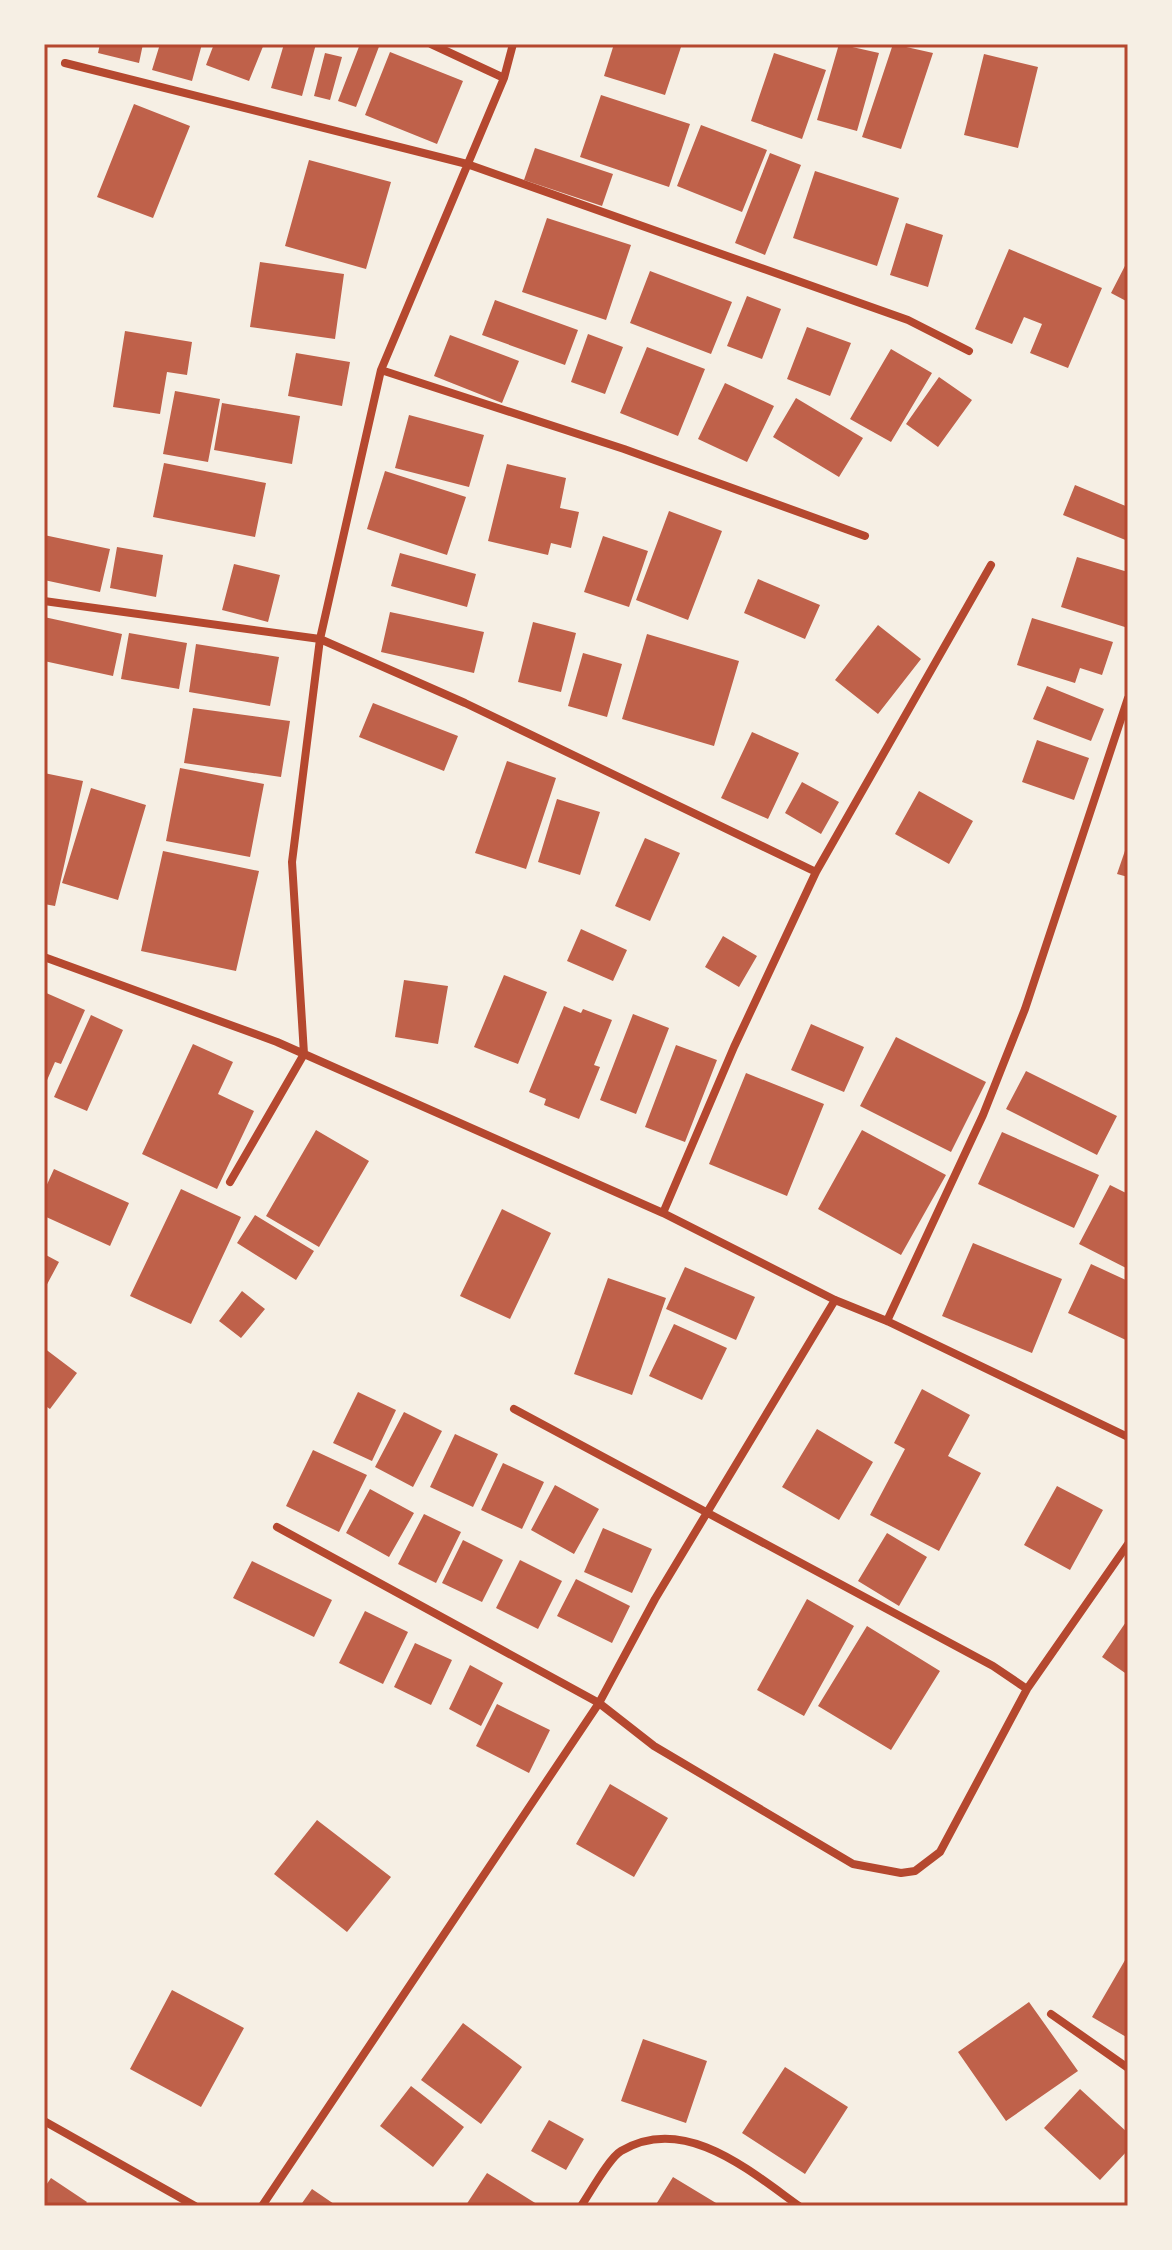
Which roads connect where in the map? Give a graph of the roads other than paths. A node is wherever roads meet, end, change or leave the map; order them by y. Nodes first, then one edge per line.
1 (431, 44) edge
2 (513, 44) edge
3 (65, 63) dead end
4 (504, 78) junction
5 (467, 164) junction
6 (969, 351) dead end
7 (381, 370) junction
8 (865, 536) dead end
9 (991, 565) dead end
10 (44, 601) edge
11 (320, 639) junction
12 (1128, 698) edge
13 (816, 872) junction
14 (44, 957) edge
15 (304, 1054) junction
16 (230, 1182) dead end
17 (663, 1213) junction
18 (835, 1300) junction
19 (887, 1321) junction
20 (514, 1409) dead end
21 (1128, 1437) edge
22 (709, 1510) junction
23 (277, 1527) dead end
24 (1128, 1544) edge
25 (1027, 1689) junction
26 (599, 1703) junction
27 (1051, 2014) dead end
28 (1128, 2068) edge
29 (44, 2121) edge
30 (195, 2206) edge
31 (262, 2206) edge
32 (581, 2206) edge
33 (799, 2206) edge

1 - 4 street
2 - 4 street
3 - 5 street
4 - 5 street
5 - 6 street
5 - 7 street
7 - 8 street
7 - 11 street
9 - 13 street
10 - 11 street
11 - 13 street
11 - 15 street
12 - 19 street
13 - 17 street
14 - 15 street
15 - 16 street
15 - 17 street
17 - 18 street
18 - 19 street
18 - 22 street
19 - 21 street
20 - 22 street
22 - 25 street
22 - 26 street
23 - 26 street
24 - 25 street
25 - 26 street
26 - 31 street
27 - 28 street
29 - 30 street
32 - 33 street

